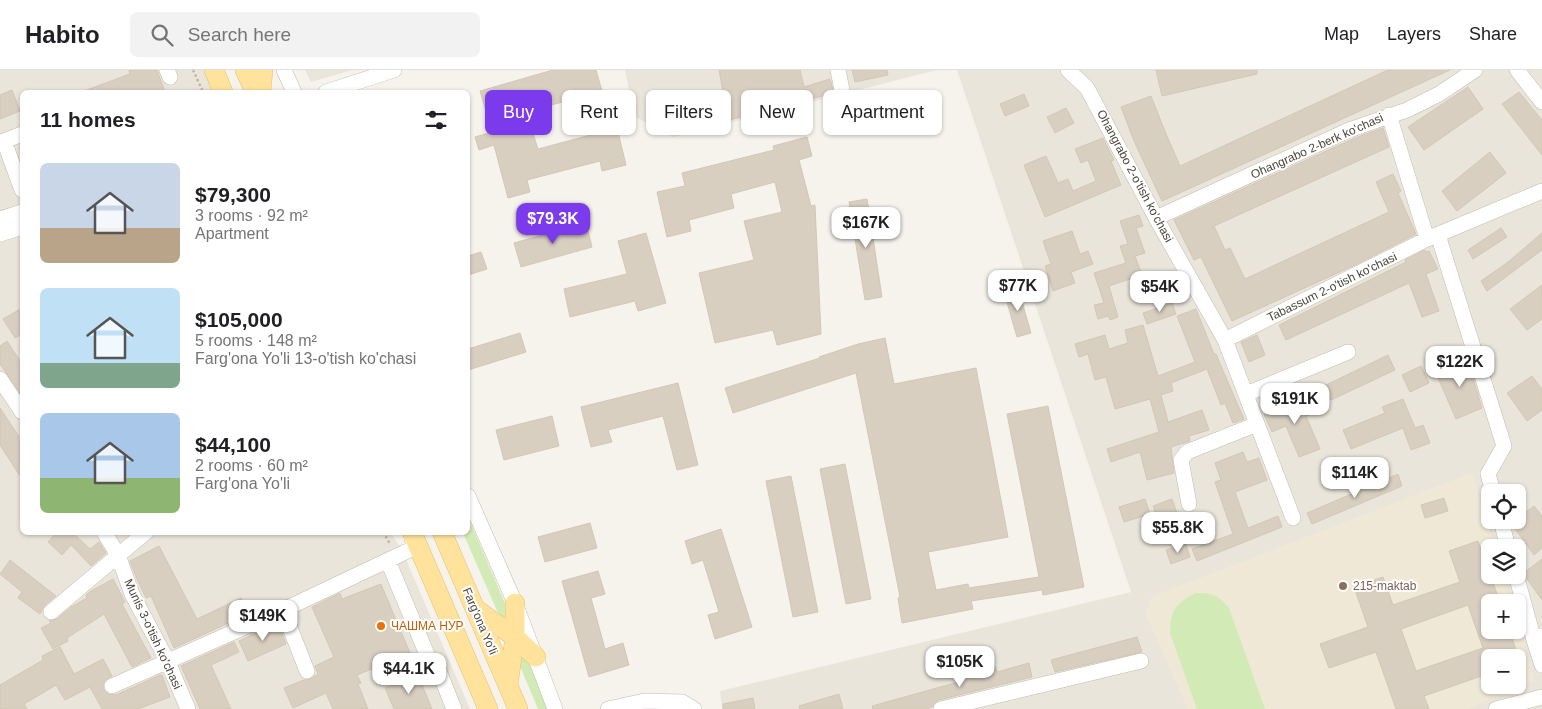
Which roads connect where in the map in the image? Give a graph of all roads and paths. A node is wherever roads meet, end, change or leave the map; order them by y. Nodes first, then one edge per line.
1 (193, 70) edge
2 (214, 70) edge
3 (245, 70) edge
4 (263, 70) edge
5 (284, 70) edge
6 (838, 70) edge
7 (1069, 70) edge
8 (1475, 70) edge
9 (1517, 70) edge
10 (386, 71) edge
11 (202, 90) edge
12 (222, 90) edge
13 (254, 90) edge
14 (260, 90) edge
15 (293, 90) edge
16 (332, 90) edge
17 (842, 90) dead end
18 (1542, 102) edge
19 (1389, 115) junction
20 (20, 135) edge
21 (2, 142) edge
22 (20, 185) edge
23 (1542, 191) edge
24 (20, 213) edge
25 (1156, 218) junction
26 (0, 219) edge
27 (20, 228) edge
28 (0, 234) edge
29 (1433, 237) junction
30 (1225, 340) junction
31 (1348, 352) dead end
32 (0, 379) edge
33 (1246, 394) junction
34 (20, 409) edge
35 (1257, 424) junction
36 (1491, 484) edge
37 (470, 501) edge
38 (1189, 504) dead end
39 (1293, 518) dead end
40 (106, 535) edge
41 (142, 535) edge
42 (443, 535) edge
43 (412, 537) edge
44 (118, 555) junction
45 (388, 561) junction
46 (1519, 584) edge
47 (515, 603) junction
48 (283, 610) junction
49 (476, 610) junction
50 (51, 612) dead end
51 (515, 638) junction
52 (1538, 638) edge
53 (536, 658) junction
54 (1141, 661) dead end
55 (168, 662) junction
56 (1542, 665) edge
57 (308, 670) dead end
58 (112, 686) dead end
59 (508, 687) junction
60 (1542, 697) edge
61 (188, 709) edge
62 (454, 709) edge
63 (488, 709) edge
64 (518, 709) edge
65 (555, 709) edge
66 (608, 709) edge
67 (694, 709) edge
68 (941, 709) edge
69 (1496, 709) edge

1 - 11 path
2 - 12 main road
3 - 13 main road
4 - 14 main road
5 - 15 street
6 - 17 street
7 - 25 street, Ohangrabo 2-o'tish ko'chasi
8 - 19 street, Ohangrabo 2-berk ko'chasi
9 - 18 street
10 - 16 street
19 - 25 street, Ohangrabo 2-berk ko'chasi
19 - 29 street
20 - 21 street
21 - 22 street
23 - 29 street, Tabassum 2-o'tish ko'chasi
24 - 26 street
25 - 30 street, Ohangrabo 2-o'tish ko'chasi
27 - 28 street
29 - 30 street, Tabassum 2-o'tish ko'chasi
29 - 36 street
30 - 33 street, Ohangrabo 2-o'tish ko'chasi
31 - 33 street
32 - 34 street
33 - 35 street, Ohangrabo 2-o'tish ko'chasi
35 - 38 street
35 - 39 street, Ohangrabo 2-o'tish ko'chasi
37 - 47 street
40 - 44 street, Munis 3-o'tish ko'chasi
41 - 44 street
42 - 49 main road, Farg'ona Yo'li
43 - 45 street
43 - 63 main road
44 - 50 street
44 - 55 street, Munis 3-o'tish ko'chasi
45 - 48 street
45 - 62 street
46 - 52 street
47 - 51 main road
47 - 53 street
48 - 55 street
48 - 57 street
49 - 51 main road
49 - 59 main road, Farg'ona Yo'li
51 - 53 main road
51 - 59 main road
52 - 56 street
53 - 65 street
54 - 68 street
55 - 58 street
55 - 61 street, Munis 3-o'tish ko'chasi
59 - 64 main road, Farg'ona Yo'li
60 - 69 street
66 - 67 street

